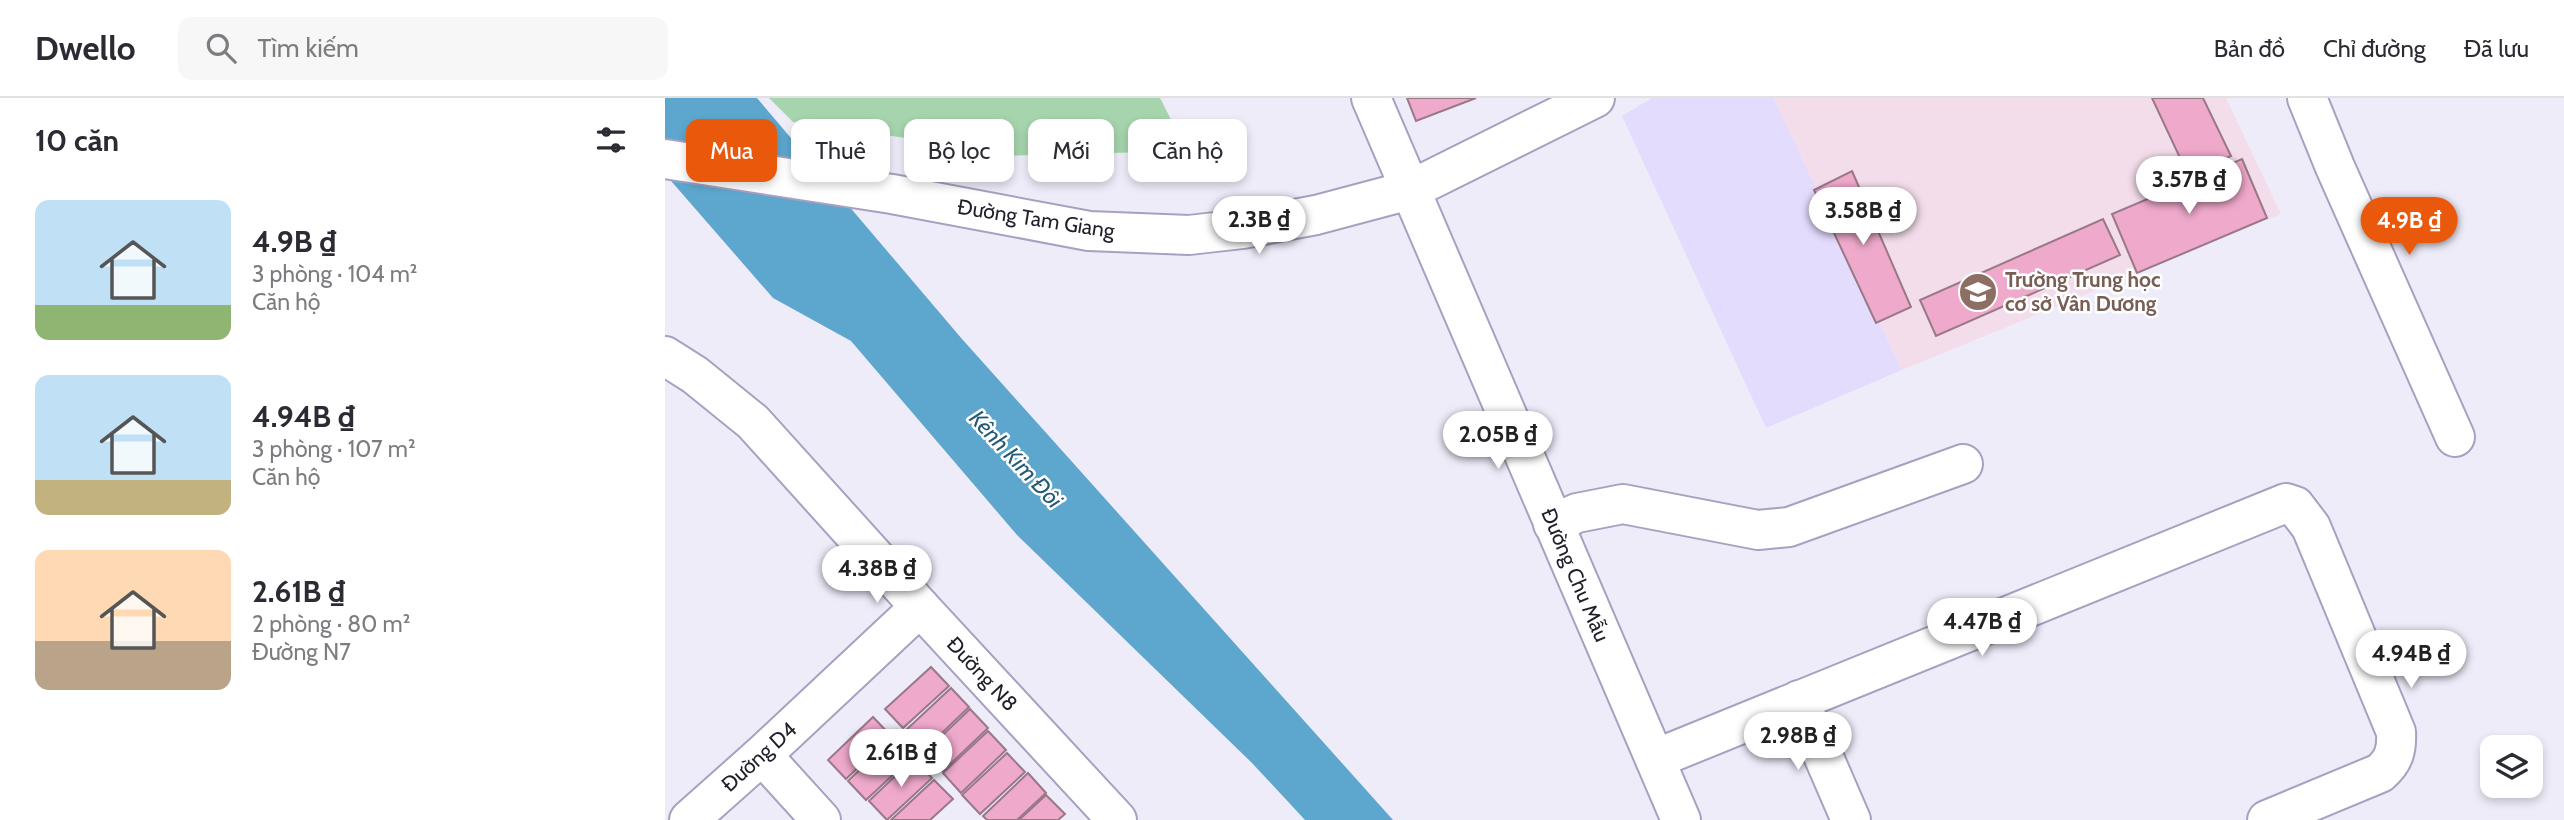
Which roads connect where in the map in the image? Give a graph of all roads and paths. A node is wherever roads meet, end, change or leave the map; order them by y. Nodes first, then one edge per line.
1 (1371, 98) edge
2 (1595, 98) edge
3 (2307, 98) edge
4 (665, 159) edge
5 (1410, 190) junction
6 (665, 356) edge
7 (2455, 437) dead end
8 (1963, 464) dead end
9 (1553, 524) junction
10 (920, 607) junction
11 (1799, 701) junction
12 (762, 755) junction
13 (1655, 759) junction
14 (689, 820) edge
15 (821, 820) edge
16 (1117, 820) edge
17 (1681, 820) edge
18 (1851, 820) edge
19 (2267, 820) edge

1 - 5 street, Đường Chu Mẫu
2 - 5 street, Đường Tam Giang
3 - 7 street
4 - 5 street, Đường Tam Giang
5 - 9 street, Đường Chu Mẫu
6 - 10 street, Đường N8
8 - 9 street
9 - 13 street, Đường Chu Mẫu
10 - 12 street, Đường D4
10 - 16 street, Đường N8
11 - 13 street
11 - 18 street
11 - 19 street
12 - 14 street, Đường D4
12 - 15 street
13 - 17 street, Đường Chu Mẫu

